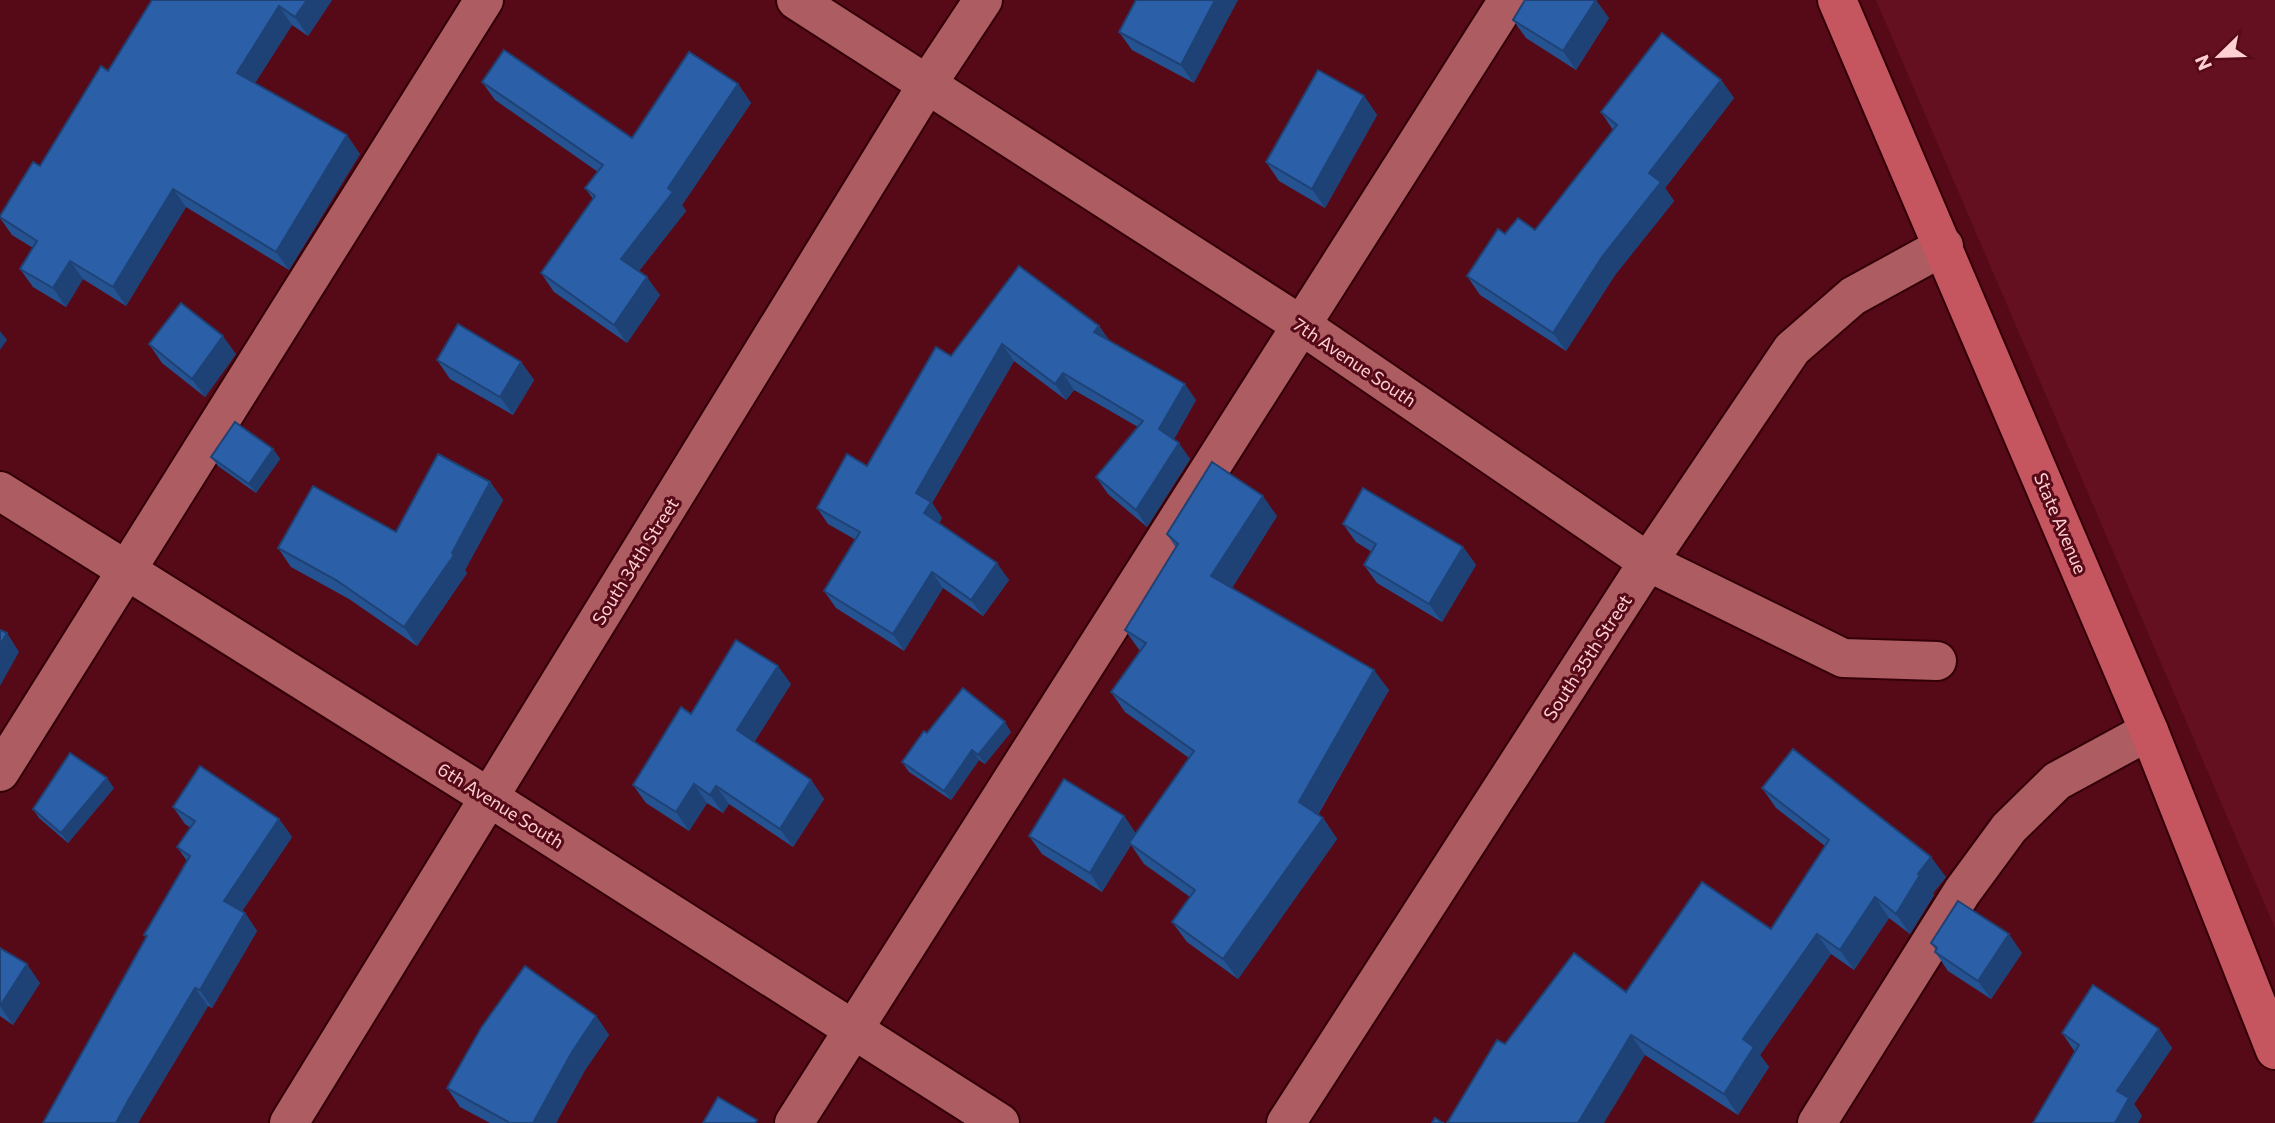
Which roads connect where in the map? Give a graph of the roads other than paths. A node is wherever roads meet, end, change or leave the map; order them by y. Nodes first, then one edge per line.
1 (484, 0) edge
2 (796, 0) edge
3 (983, 0) edge
4 (1508, 0) edge
5 (1838, 0) edge
6 (928, 83) junction
7 (1944, 246) junction
8 (1301, 325) junction
9 (0, 491) edge
10 (1648, 562) junction
11 (128, 571) junction
12 (1937, 661) dead end
13 (2149, 732) junction
14 (0, 772) edge
15 (490, 798) junction
16 (853, 1029) junction
17 (2275, 1050) edge
18 (289, 1123) edge
19 (793, 1123) edge
20 (1000, 1123) edge
21 (1286, 1123) edge
22 (1817, 1123) edge

1 - 11 street
2 - 6 street, 7th Avenue South
3 - 6 street, South 34th Street
4 - 8 street
5 - 7 main road, State Avenue
6 - 8 street, 7th Avenue South
6 - 15 street, South 34th Street
7 - 10 street, South 35th Street
7 - 13 main road, State Avenue
8 - 10 street, 7th Avenue South
8 - 16 street
9 - 11 street, 6th Avenue South
10 - 12 street, 7th Avenue South
10 - 21 street, South 35th Street
11 - 14 street
11 - 15 street, 6th Avenue South
13 - 17 main road, State Avenue
13 - 22 street
15 - 16 street, 6th Avenue South
15 - 18 street, South 34th Street
16 - 19 street
16 - 20 street, 6th Avenue South

